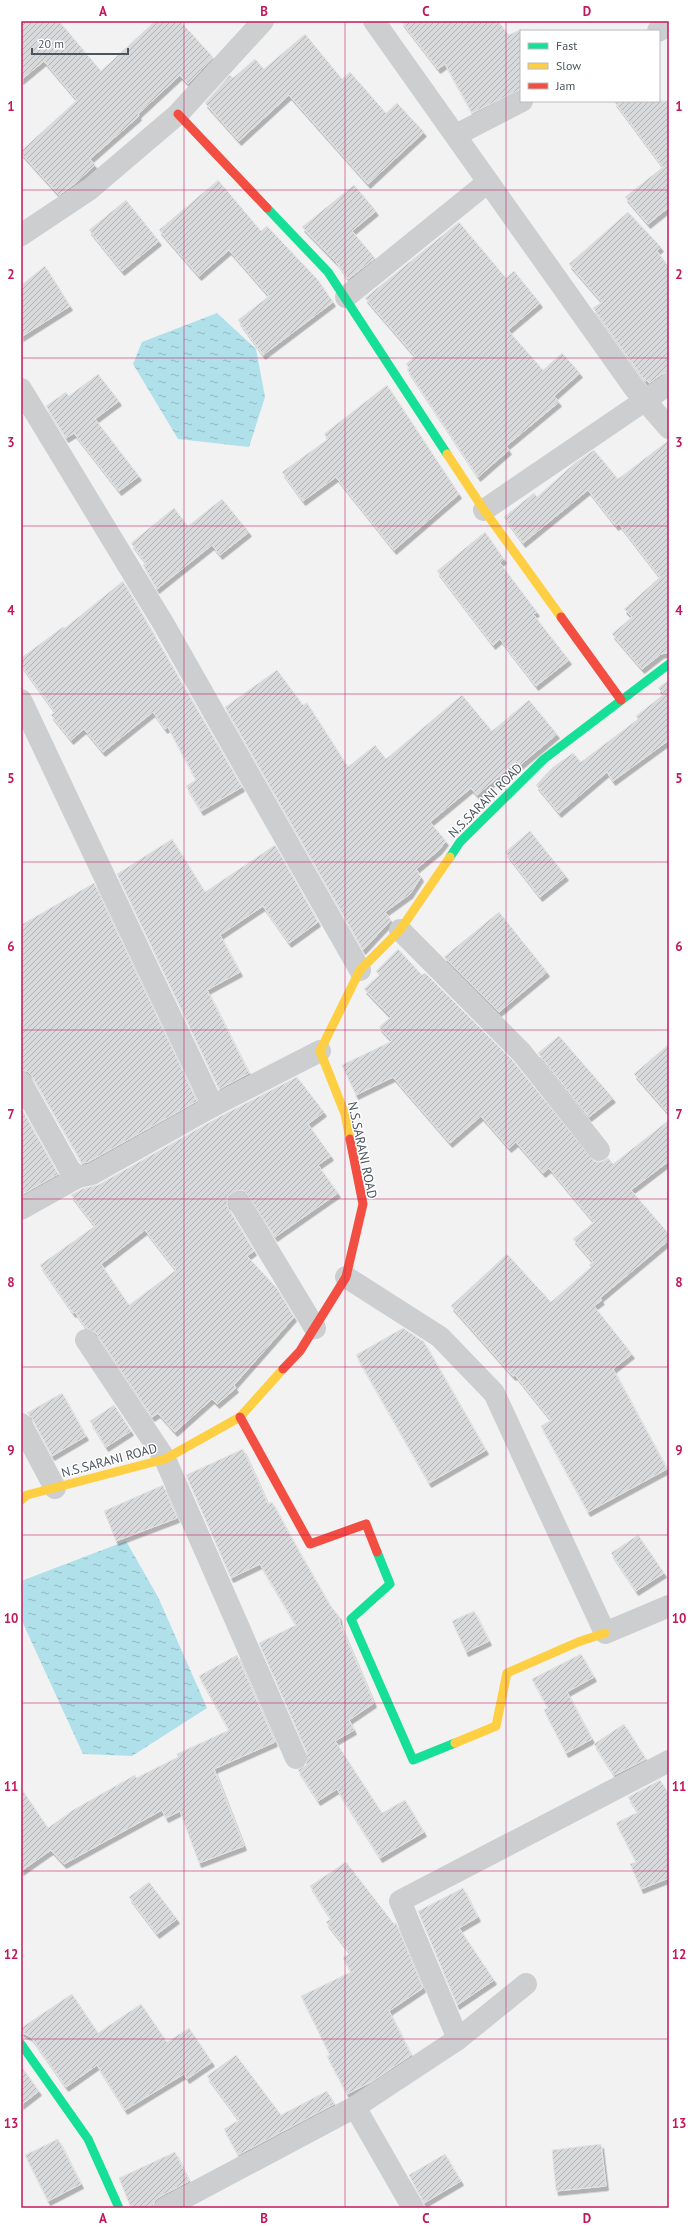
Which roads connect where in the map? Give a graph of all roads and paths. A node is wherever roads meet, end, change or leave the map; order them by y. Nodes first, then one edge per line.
1 (262, 21) edge
2 (378, 22) edge
3 (669, 25) edge
4 (660, 30) edge
5 (520, 102) edge
6 (178, 114) junction
7 (456, 135) junction
8 (488, 182) junction
9 (21, 235) edge
10 (346, 297) junction
11 (669, 384) edge
12 (21, 389) edge
13 (647, 400) junction
14 (669, 428) edge
15 (484, 510) junction
16 (669, 664) edge
17 (21, 700) edge
18 (622, 700) junction
19 (400, 930) junction
20 (360, 970) junction
21 (320, 1051) junction
22 (21, 1082) edge
23 (213, 1106) junction
24 (598, 1150) dead end
25 (78, 1177) junction
26 (239, 1202) dead end
27 (21, 1209) edge
28 (346, 1277) junction
29 (315, 1328) junction
30 (86, 1340) dead end
31 (240, 1417) junction
32 (21, 1424) edge
33 (166, 1459) junction
34 (56, 1488) junction
35 (21, 1500) edge
36 (669, 1606) edge
37 (605, 1633) junction
38 (296, 1758) dead end
39 (669, 1761) edge
40 (526, 1984) dead end
41 (458, 2039) junction
42 (21, 2044) edge
43 (355, 2106) junction
44 (119, 2208) edge
45 (165, 2208) edge
46 (413, 2208) edge

1 - 6 street
2 - 7 street
3 - 4 street
5 - 7 street
6 - 9 street
6 - 10 street
7 - 8 street
8 - 10 street
8 - 13 street
10 - 15 street
11 - 13 street
12 - 20 street
13 - 14 street
13 - 15 street
15 - 18 street
16 - 18 street, N.S.SARANI ROAD
17 - 23 street
18 - 19 street, N.S.SARANI ROAD
19 - 20 street, N.S.SARANI ROAD
19 - 24 street
20 - 21 street, N.S.SARANI ROAD
21 - 23 street
21 - 28 street, N.S.SARANI ROAD
22 - 25 street
23 - 25 street
25 - 27 street
26 - 29 street
28 - 29 street, N.S.SARANI ROAD
28 - 37 street
29 - 31 street, N.S.SARANI ROAD
30 - 33 street
31 - 33 street, N.S.SARANI ROAD
31 - 37 street
32 - 34 street
33 - 34 street, N.S.SARANI ROAD
33 - 38 street
34 - 35 street, N.S.SARANI ROAD
36 - 37 street
39 - 41 street
40 - 41 street
41 - 43 street
42 - 44 street
43 - 45 street
43 - 46 street

